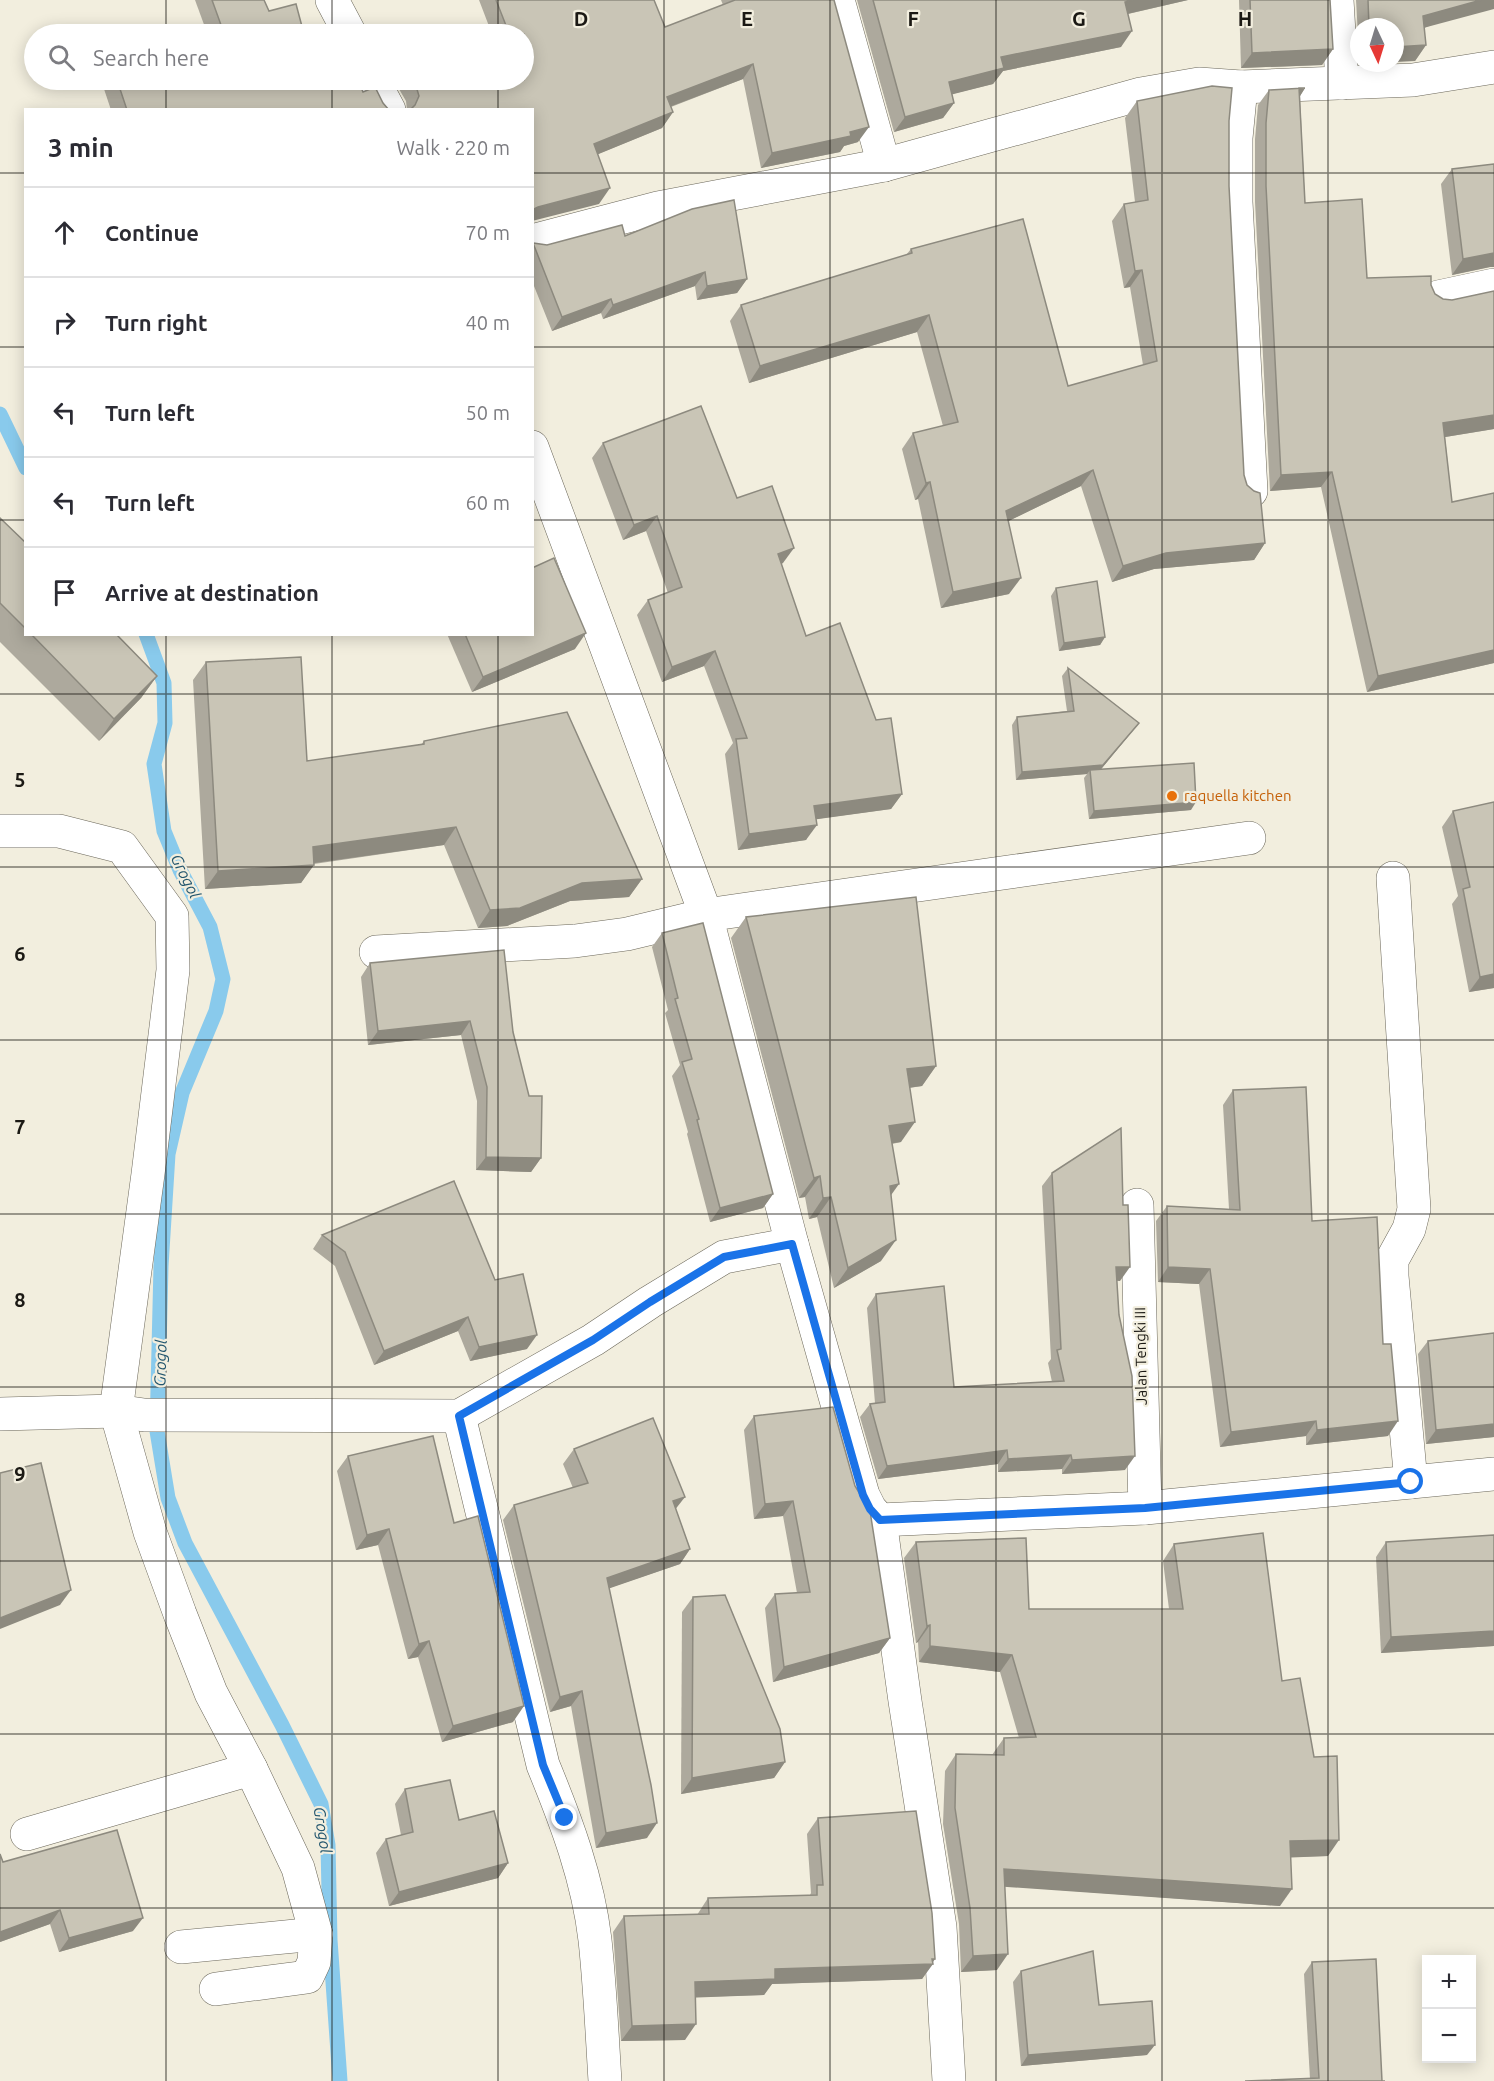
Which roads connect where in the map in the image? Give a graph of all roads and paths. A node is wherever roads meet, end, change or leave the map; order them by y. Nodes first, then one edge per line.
1 (332, 0) edge
2 (838, 0) edge
3 (1337, 0) edge
4 (345, 24) edge
5 (1494, 67) edge
6 (1342, 83) junction
7 (1240, 87) junction
8 (378, 90) edge
9 (388, 108) edge
10 (884, 165) junction
11 (534, 240) edge
12 (1494, 285) edge
13 (1438, 297) edge
14 (534, 452) edge
15 (1251, 491) edge
16 (0, 831) edge
17 (1249, 838) dead end
18 (1393, 878) dead end
19 (705, 915) junction
20 (376, 952) dead end
21 (1137, 1205) dead end
22 (792, 1244) junction
23 (130, 1413) junction
24 (0, 1414) edge
25 (459, 1416) junction
26 (1494, 1476) edge
27 (1411, 1482) junction
28 (1145, 1508) junction
29 (880, 1520) junction
30 (251, 1769) junction
31 (27, 1834) dead end
32 (316, 1934) junction
33 (181, 1947) dead end
34 (216, 1989) dead end
35 (605, 2081) edge
36 (949, 2081) edge

1 - 4 street
2 - 10 street
3 - 6 street
5 - 6 street
6 - 7 street
7 - 10 street
7 - 15 street
8 - 9 street
10 - 11 street
12 - 13 street
14 - 19 street
16 - 23 street
17 - 19 street
18 - 27 street
19 - 20 street
19 - 22 street
21 - 28 street, Jalan Tengki III
22 - 25 street
22 - 29 street
23 - 24 street
23 - 25 street
23 - 30 street
25 - 35 street
26 - 27 street
27 - 28 street
28 - 29 street
29 - 36 street
30 - 31 street
30 - 32 street
32 - 33 street
32 - 34 street

